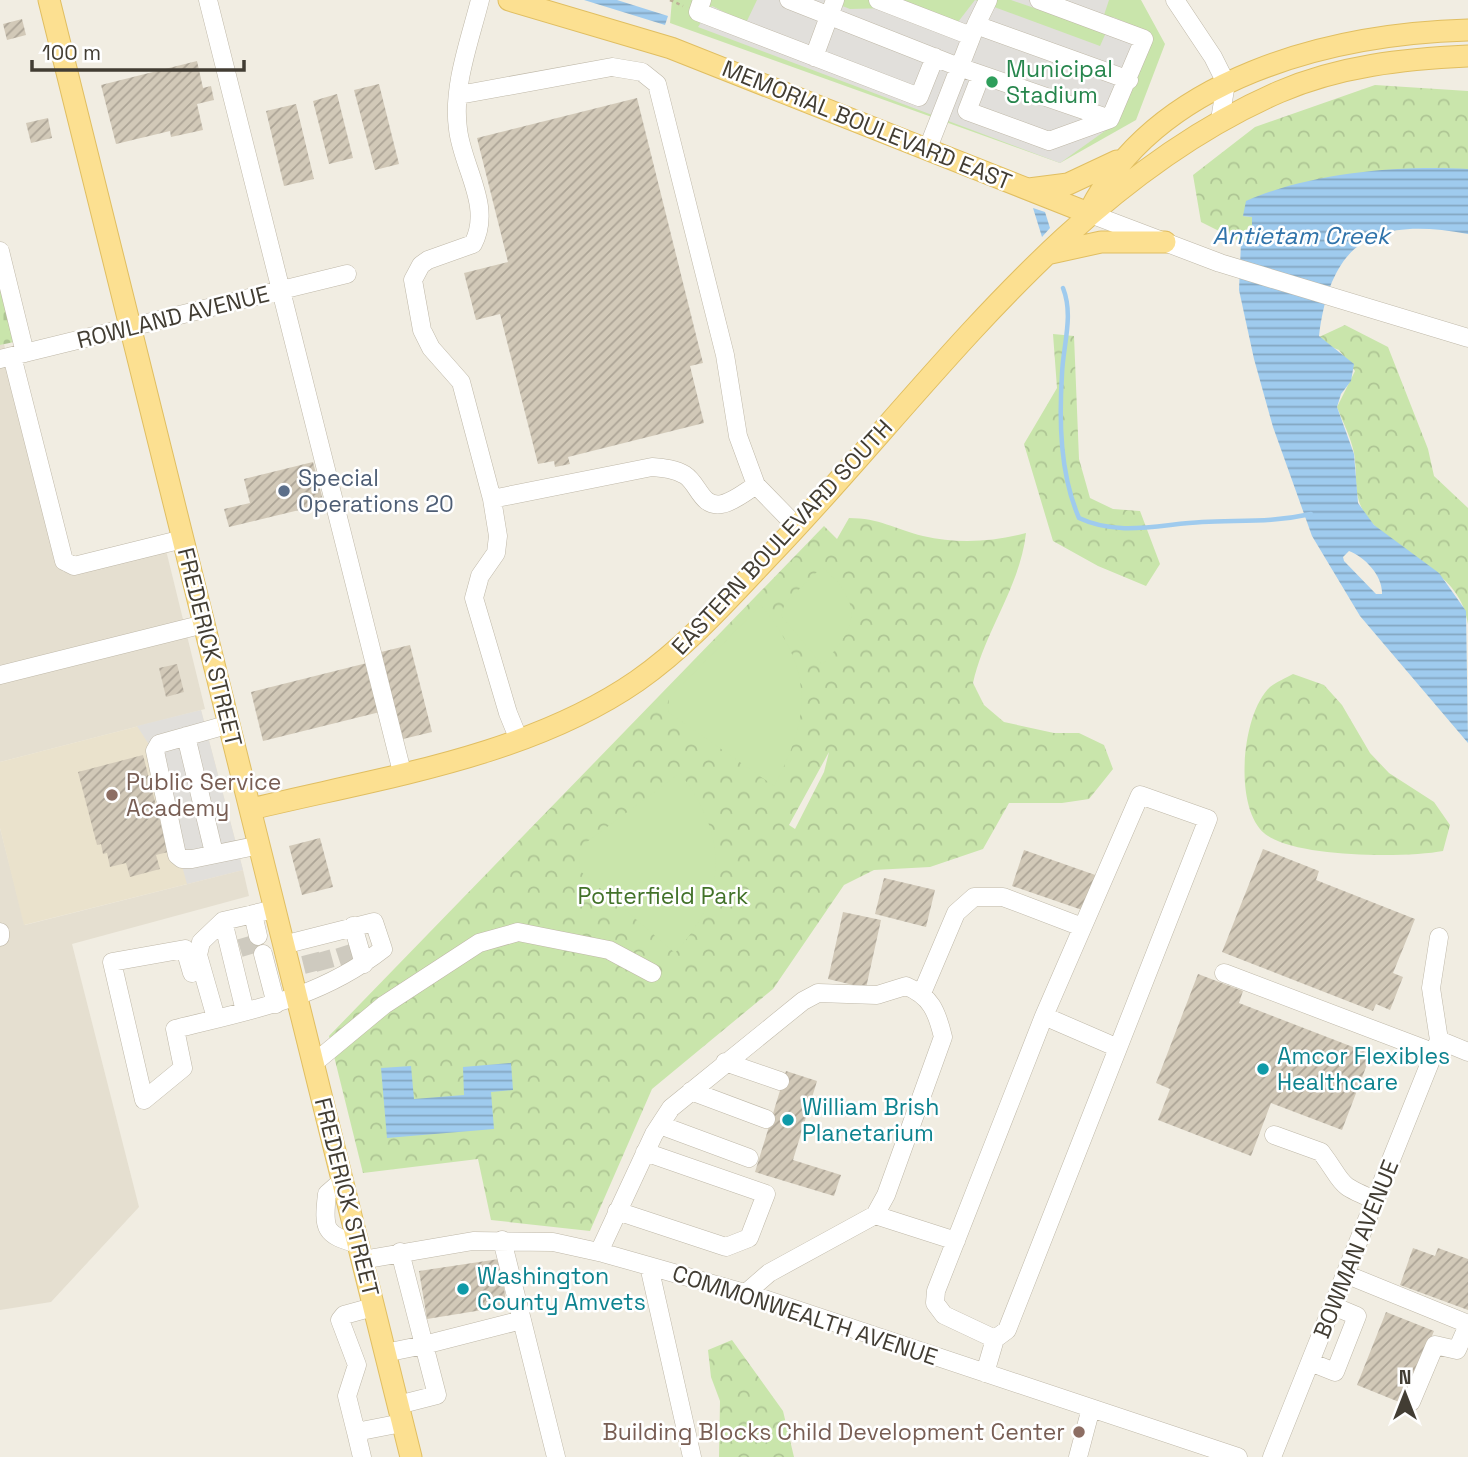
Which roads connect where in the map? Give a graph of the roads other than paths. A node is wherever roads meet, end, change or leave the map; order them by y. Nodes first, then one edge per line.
1 (49, 0) edge
2 (208, 0) edge
3 (480, 0) edge
4 (509, 0) edge
5 (702, 0) edge
6 (789, 0) edge
7 (878, 0) edge
8 (988, 0) edge
9 (1039, 0) edge
10 (1175, 0) edge
11 (832, 8) edge
12 (1468, 30) edge
13 (974, 31) junction
14 (1468, 56) edge
15 (814, 57) junction
16 (935, 57) junction
17 (959, 67) junction
18 (981, 75) junction
19 (1129, 80) junction
20 (1226, 83) junction
21 (459, 95) junction
22 (1110, 120) junction
23 (1220, 120) junction
24 (928, 148) junction
25 (1122, 159) junction
26 (1028, 189) junction
27 (1088, 214) junction
28 (1165, 242) junction
29 (0, 251) edge
30 (1049, 254) junction
31 (346, 274) dead end
32 (282, 290) junction
33 (131, 327) junction
34 (1468, 338) edge
35 (12, 356) edge
36 (756, 485) junction
37 (492, 499) junction
38 (797, 527) junction
39 (183, 539) junction
40 (204, 624) junction
41 (0, 675) edge
42 (230, 724) junction
43 (186, 736) junction
44 (519, 740) junction
45 (402, 772) junction
46 (251, 809) junction
47 (260, 845) junction
48 (214, 853) junction
49 (275, 909) junction
50 (239, 918) junction
51 (1083, 927) junction
52 (252, 937) tunnel mouth
53 (1440, 937) dead end
54 (285, 952) junction
55 (192, 973) dead end
56 (1224, 973) dead end
57 (652, 974) dead end
58 (922, 993) junction
59 (297, 998) junction
60 (270, 1005) junction
61 (245, 1011) junction
62 (1044, 1016) junction
63 (216, 1018) junction
64 (1437, 1046) junction
65 (1118, 1048) junction
66 (1468, 1052) edge
67 (725, 1062) junction
68 (314, 1063) junction
69 (780, 1081) dead end
70 (691, 1091) junction
71 (766, 1119) dead end
72 (660, 1125) junction
73 (1274, 1135) dead end
74 (645, 1152) junction
75 (749, 1158) dead end
76 (1375, 1200) junction
77 (617, 1211) junction
78 (875, 1215) junction
79 (502, 1240) junction
80 (956, 1241) junction
81 (360, 1252) junction
82 (400, 1252) junction
83 (598, 1252) junction
84 (649, 1266) junction
85 (1345, 1274) junction
86 (746, 1293) junction
87 (1333, 1306) junction
88 (373, 1307) junction
89 (522, 1320) junction
90 (1468, 1324) edge
91 (995, 1339) junction
92 (424, 1345) junction
93 (385, 1353) junction
94 (1310, 1362) junction
95 (985, 1373) junction
96 (1411, 1402) dead end
97 (1091, 1408) junction
98 (400, 1414) junction
99 (356, 1432) junction
100 (362, 1457) edge
101 (411, 1457) edge
102 (556, 1457) edge
103 (692, 1457) edge
104 (1078, 1457) edge
105 (1238, 1457) edge
106 (1272, 1457) edge

1 - 33 main road, FREDERICK STREET
2 - 32 street
3 - 21 street
4 - 24 main road, MEMORIAL BOULEVARD EAST
5 - 15 street
6 - 11 street
7 - 13 street
8 - 13 street
9 - 19 street
10 - 20 street
11 - 15 street
11 - 16 street
12 - 20 main road, EASTERN BOULEVARD SOUTH
13 - 17 street
13 - 19 street
14 - 23 main road, EASTERN BOULEVARD SOUTH
15 - 16 street
16 - 17 street
17 - 18 street
17 - 24 street
18 - 22 street
18 - 22 street
19 - 22 street
20 - 23 street
20 - 25 main road, EASTERN BOULEVARD SOUTH
21 - 36 street
21 - 37 street
23 - 27 main road, EASTERN BOULEVARD SOUTH
24 - 26 main road, MEMORIAL BOULEVARD EAST
25 - 26 main road
25 - 27 main road, EASTERN BOULEVARD SOUTH
26 - 27 main road, MEMORIAL BOULEVARD EAST
27 - 28 street, MEMORIAL BOULEVARD EAST
27 - 30 main road, EASTERN BOULEVARD SOUTH
28 - 30 main road
28 - 34 street, MEMORIAL BOULEVARD EAST
29 - 35 street
30 - 38 main road, EASTERN BOULEVARD SOUTH
31 - 32 street, ROWLAND AVENUE
32 - 33 street, ROWLAND AVENUE
32 - 45 street
33 - 35 street, ROWLAND AVENUE
33 - 39 main road, FREDERICK STREET
35 - 39 street
36 - 37 street
36 - 38 street
37 - 44 street
38 - 44 main road, EASTERN BOULEVARD SOUTH
39 - 40 main road, FREDERICK STREET
40 - 41 street
40 - 42 main road, FREDERICK STREET
42 - 43 street
42 - 46 main road, FREDERICK STREET
43 - 48 street
43 - 48 street
44 - 45 main road, EASTERN BOULEVARD SOUTH
45 - 46 main road, EASTERN BOULEVARD SOUTH
46 - 47 main road, FREDERICK STREET
47 - 48 street
47 - 49 main road, FREDERICK STREET
49 - 50 street
49 - 54 main road, FREDERICK STREET
50 - 52 street
50 - 61 street
50 - 63 street
51 - 58 street
51 - 62 street
51 - 65 street
53 - 64 street
54 - 59 main road, FREDERICK STREET
54 - 59 street
54 - 60 street
55 - 63 street
56 - 64 street
57 - 68 street
58 - 67 street
58 - 78 street
59 - 60 street
59 - 68 main road, FREDERICK STREET
60 - 61 street
61 - 63 street
62 - 65 street
62 - 80 street
64 - 66 street
64 - 76 street, BOWMAN AVENUE
65 - 91 street
67 - 69 street
67 - 70 street
68 - 81 main road, FREDERICK STREET
70 - 71 street
70 - 72 street
72 - 74 street
72 - 75 street
73 - 76 street
74 - 77 street
74 - 77 street
76 - 85 street, BOWMAN AVENUE
77 - 83 street
78 - 80 street
78 - 86 street
79 - 82 street, COMMONWEALTH AVENUE
79 - 83 street, COMMONWEALTH AVENUE
79 - 89 street
80 - 91 street
81 - 82 street, COMMONWEALTH AVENUE
81 - 88 main road, FREDERICK STREET
82 - 92 street
83 - 84 street, COMMONWEALTH AVENUE
84 - 86 street, COMMONWEALTH AVENUE
84 - 103 street
85 - 87 street, BOWMAN AVENUE
85 - 90 street
86 - 95 street, COMMONWEALTH AVENUE
87 - 94 street, BOWMAN AVENUE
87 - 94 street
88 - 93 main road, FREDERICK STREET
88 - 99 street
89 - 92 street
89 - 102 street
90 - 96 street
91 - 95 street
92 - 93 street
92 - 98 street
93 - 98 main road, FREDERICK STREET
94 - 106 street, BOWMAN AVENUE
95 - 97 street, COMMONWEALTH AVENUE
97 - 104 street
97 - 105 street, COMMONWEALTH AVENUE
98 - 99 street
98 - 101 main road, FREDERICK STREET
99 - 100 street

